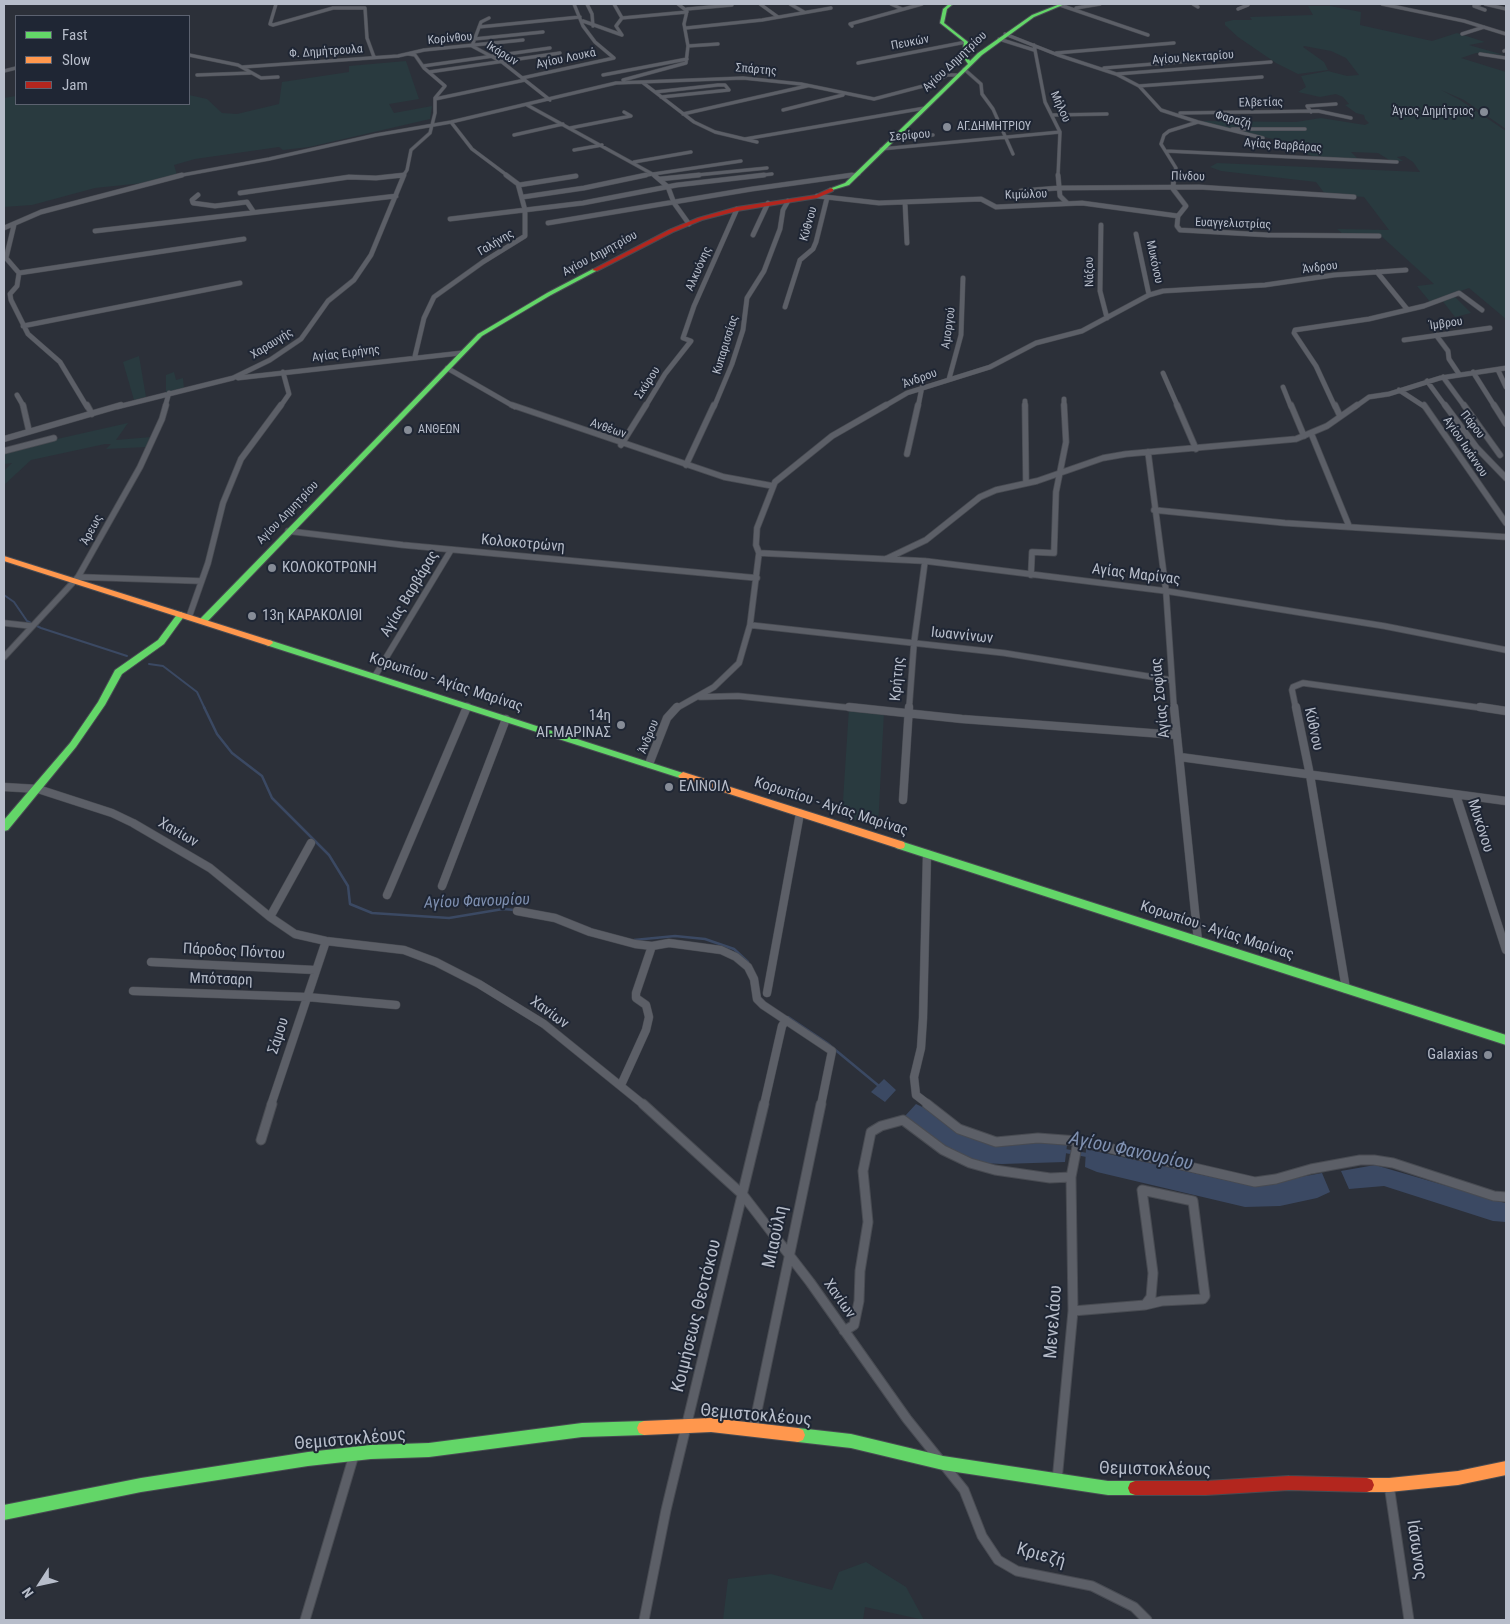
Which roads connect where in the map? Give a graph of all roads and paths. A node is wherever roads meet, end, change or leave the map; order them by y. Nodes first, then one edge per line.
1 (276, 4) edge
2 (574, 4) edge
3 (588, 4) edge
4 (614, 4) edge
5 (678, 4) edge
6 (760, 4) edge
7 (790, 4) edge
8 (893, 4) edge
9 (922, 4) edge
10 (951, 4) edge
11 (1062, 4) edge
12 (1100, 4) edge
13 (1193, 4) edge
14 (1246, 4) edge
15 (1382, 4) edge
16 (1480, 4) edge
17 (1485, 4) edge
18 (712, 5) edge
19 (732, 5) dead end
20 (831, 8) dead end
21 (1074, 8) junction
22 (1198, 8) dead end
23 (902, 9) junction
24 (1238, 9) dead end
25 (1506, 9) edge
26 (1485, 10) dead end
27 (687, 11) junction
28 (804, 12) junction
29 (778, 17) junction
30 (489, 18) dead end
31 (622, 18) junction
32 (581, 19) junction
33 (593, 26) junction
34 (852, 26) dead end
35 (479, 27) junction
36 (1485, 27) junction
37 (686, 28) junction
38 (543, 32) dead end
39 (1462, 34) dead end
40 (1506, 34) edge
41 (1148, 35) dead end
42 (1002, 36) junction
43 (474, 39) junction
44 (523, 40) dead end
45 (966, 42) junction
46 (1174, 43) dead end
47 (718, 44) dead end
48 (472, 46) junction
49 (688, 46) junction
50 (1034, 47) junction
51 (550, 48) dead end
52 (560, 53) dead end
53 (343, 54) dead end
54 (409, 54) junction
55 (1053, 54) junction
56 (1480, 54) dead end
57 (190, 55) edge
58 (492, 56) junction
59 (374, 57) junction
60 (1506, 58) edge
61 (343, 59) junction
62 (687, 59) junction
63 (1203, 60) dead end
64 (502, 62) junction
65 (1271, 62) dead end
66 (858, 63) dead end
67 (344, 65) dead end
68 (423, 66) junction
69 (243, 67) junction
70 (1101, 68) junction
71 (963, 69) junction
72 (429, 72) junction
73 (250, 73) junction
74 (197, 74) dead end
75 (1116, 74) junction
76 (603, 75) dead end
77 (278, 77) dead end
78 (1262, 78) dead end
79 (524, 79) junction
80 (642, 82) junction
81 (616, 83) junction
82 (809, 85) junction
83 (1139, 86) junction
84 (655, 92) junction
85 (846, 94) junction
86 (661, 97) junction
87 (434, 99) junction
88 (550, 100) junction
89 (1336, 104) dead end
90 (527, 105) junction
91 (925, 108) junction
92 (783, 110) dead end
93 (624, 112) dead end
94 (1311, 112) junction
95 (1171, 113) junction
96 (683, 114) junction
97 (1107, 114) dead end
98 (1053, 115) junction
99 (1351, 118) dead end
100 (451, 122) junction
101 (1198, 122) junction
102 (563, 124) junction
103 (432, 125) junction
104 (570, 128) junction
105 (1232, 129) junction
106 (1305, 129) dead end
107 (1060, 132) junction
108 (514, 135) dead end
109 (933, 135) dead end
110 (1005, 137) junction
111 (1263, 138) dead end
112 (745, 139) junction
113 (895, 139) junction
114 (757, 142) dead end
115 (602, 144) junction
116 (881, 149) junction
117 (574, 150) dead end
118 (1166, 151) junction
119 (691, 152) dead end
120 (1013, 154) dead end
121 (741, 161) dead end
122 (634, 162) junction
123 (1397, 162) dead end
124 (767, 168) dead end
125 (652, 173) junction
126 (772, 174) dead end
127 (859, 174) junction
128 (404, 175) junction
129 (576, 176) dead end
130 (660, 179) junction
131 (519, 185) junction
132 (1172, 186) junction
133 (668, 187) junction
134 (1058, 188) junction
135 (1021, 191) dead end
136 (240, 193) dead end
137 (198, 195) dead end
138 (396, 196) junction
139 (816, 196) junction
140 (523, 197) junction
141 (1354, 197) dead end
142 (827, 198) junction
143 (788, 201) junction
144 (674, 203) junction
145 (768, 203) junction
146 (906, 203) junction
147 (1067, 204) junction
148 (737, 209) junction
149 (253, 210) junction
150 (525, 210) junction
151 (1178, 216) junction
152 (450, 219) dead end
153 (548, 223) dead end
154 (689, 224) junction
155 (14, 225) junction
156 (1101, 225) dead end
157 (4, 228) edge
158 (95, 231) dead end
159 (1136, 234) dead end
160 (753, 236) dead end
161 (1379, 236) dead end
162 (244, 239) dead end
163 (907, 243) dead end
164 (1406, 270) dead end
165 (1377, 272) junction
166 (19, 273) junction
167 (963, 278) dead end
168 (240, 283) dead end
169 (10, 295) junction
170 (1149, 295) junction
171 (4, 297) edge
172 (786, 307) dead end
173 (1407, 309) junction
174 (1482, 310) dead end
175 (1107, 318) junction
176 (23, 326) junction
177 (1490, 328) dead end
178 (1436, 335) junction
179 (683, 338) joint
180 (1404, 340) dead end
181 (461, 353) junction
182 (415, 356) junction
183 (447, 368) junction
184 (1506, 368) edge
185 (1498, 370) junction
186 (284, 372) junction
187 (1473, 372) junction
188 (1163, 373) dead end
189 (1459, 374) junction
190 (1442, 377) junction
191 (233, 378) junction
192 (949, 379) junction
193 (1427, 381) junction
194 (1284, 386) dead end
195 (922, 387) junction
196 (1506, 387) edge
197 (1399, 390) junction
198 (169, 393) junction
199 (17, 395) dead end
200 (1064, 399) dead end
201 (1025, 401) dead end
202 (92, 414) junction
203 (1340, 416) junction
204 (1506, 424) edge
205 (29, 431) junction
206 (1311, 433) junction
207 (1304, 436) junction
208 (54, 438) dead end
209 (4, 439) edge
210 (622, 445) junction
211 (1196, 449) junction
212 (4, 451) edge
213 (1148, 452) junction
214 (907, 454) dead end
215 (1500, 455) dead end
216 (686, 465) junction
217 (1062, 472) junction
218 (1506, 478) edge
219 (1026, 483) junction
220 (773, 486) junction
221 (1154, 510) junction
222 (1506, 523) edge
223 (1349, 526) junction
224 (288, 531) junction
225 (1506, 537) edge
226 (451, 550) junction
227 (759, 553) junction
228 (4, 558) edge
229 (884, 560) junction
230 (925, 561) junction
231 (1031, 574) junction
232 (757, 578) junction
233 (76, 579) junction
234 (201, 581) junction
235 (1166, 591) junction
236 (185, 616) junction
237 (203, 621) junction
238 (4, 623) edge
239 (33, 623) junction
240 (750, 625) junction
241 (914, 643) junction
242 (1506, 650) edge
243 (4, 657) edge
244 (375, 676) junction
245 (1171, 680) junction
246 (698, 697) junction
247 (468, 706) junction
248 (1506, 710) edge
249 (908, 713) junction
250 (506, 719) junction
251 (1177, 734) junction
252 (1180, 757) junction
253 (649, 764) junction
254 (1310, 775) junction
255 (4, 786) edge
256 (38, 789) junction
257 (1456, 795) junction
258 (903, 800) dead end
259 (1506, 801) edge
260 (800, 813) junction
261 (4, 827) edge
262 (311, 842) dead end
263 (926, 854) junction
264 (442, 886) dead end
265 (387, 895) dead end
266 (517, 911) dead end
267 (270, 917) junction
268 (326, 941) junction
269 (1198, 941) junction
270 (652, 946) junction
271 (1506, 950) edge
272 (151, 962) dead end
273 (315, 970) junction
274 (1346, 989) junction
275 (133, 991) dead end
276 (767, 993) dead end
277 (307, 997) junction
278 (396, 1005) dead end
279 (786, 1020) junction
280 (1506, 1040) edge
281 (620, 1085) junction
282 (261, 1140) dead end
283 (1078, 1144) junction
284 (1071, 1177) junction
285 (743, 1195) junction
286 (1506, 1197) edge
287 (789, 1255) junction
288 (1145, 1305) junction
289 (1073, 1311) junction
290 (844, 1331) junction
291 (686, 1427) junction
292 (753, 1430) junction
293 (354, 1455) junction
294 (944, 1463) junction
295 (1506, 1468) edge
296 (1057, 1482) junction
297 (1389, 1485) junction
298 (4, 1513) edge
299 (306, 1620) edge
300 (644, 1620) edge
301 (1146, 1620) edge
302 (1408, 1620) edge

1 - 59 street
2 - 32 street
3 - 33 street
4 - 31 street
5 - 27 street
6 - 29 street
7 - 28 street
8 - 23 street
9 - 23 street
10 - 45 street
11 - 21 street
11 - 42 street, Αγίου Δημητρίου
12 - 21 street
13 - 22 street
14 - 24 street
15 - 36 street
16 - 26 street
17 - 25 street
18 - 19 street
18 - 27 street
20 - 28 street
21 - 41 street
23 - 34 street
27 - 31 street
27 - 37 street
28 - 29 street
29 - 37 street
30 - 35 street, Ικάρων
31 - 33 street
32 - 33 street
32 - 35 street
32 - 79 street, Αγίου Λουκά
35 - 43 street, Ικάρων
36 - 39 street
36 - 40 street
37 - 49 street
38 - 43 street
42 - 50 street
42 - 50 street
42 - 71 street, Αγίου Δημητρίου
43 - 48 street, Ικάρων
44 - 48 street, Κορίνθου
45 - 66 street, Πευκών
45 - 71 street
46 - 55 street
47 - 49 street
48 - 54 street, Κορίνθου
48 - 58 street, Ικάρων
49 - 62 street
50 - 55 street
50 - 98 street, Μήλου
51 - 58 street
52 - 64 street
53 - 61 street
54 - 59 street, Φ. Δημήτρουλα
54 - 68 street
55 - 70 street
56 - 60 street
57 - 69 street
58 - 64 street, Ικάρων
58 - 68 street
59 - 61 street, Φ. Δημήτρουλα
61 - 67 street
61 - 69 street, Φ. Δημήτρουλα
62 - 76 street
62 - 81 street
63 - 70 street
64 - 72 street
64 - 79 street, Ικάρων
65 - 75 street, Αγίου Νεκταρίου
68 - 72 street
69 - 73 street
70 - 75 street
71 - 85 street, Σπάρτης
71 - 91 street, Αγίου Δημητρίου
71 - 110 street
72 - 87 street
73 - 74 street
73 - 77 street
75 - 83 street
78 - 83 street
79 - 87 street, Αγίου Λουκά
79 - 88 street, Ικάρων
80 - 81 street, Σπάρτης
80 - 82 street, Σπάρτης
80 - 84 street
81 - 88 street, Σπάρτης
82 - 85 street, Σπάρτης
82 - 96 street
83 - 95 street
84 - 86 street
84 - 86 street
85 - 92 street
86 - 96 street
87 - 103 street
88 - 90 street, Σπάρτης
89 - 94 street
90 - 100 street, Σπάρτης
90 - 102 street
91 - 112 street
91 - 113 street, Αγίου Δημητρίου
93 - 104 street
94 - 95 street, Ελβετίας
94 - 99 street, Ελβετίας
95 - 101 street
96 - 112 street
97 - 98 street
98 - 107 street, Μήλου
100 - 103 street, Σπάρτης
100 - 131 street
101 - 105 street, Φαραζή
101 - 118 street
102 - 104 street
102 - 108 street
103 - 128 street, Χαραυγής
103 - 155 street, Σπάρτης
104 - 115 street
105 - 106 street
105 - 111 street, Φαραζή
107 - 110 street, Σερίφου
107 - 134 street, Μήλου
109 - 113 street
110 - 116 street, Σερίφου
110 - 120 street
112 - 114 street
113 - 116 street, Αγίου Δημητρίου
115 - 117 street
115 - 122 street
116 - 127 street, Αγίου Δημητρίου
118 - 123 street, Αγίας Βαρβάρας
118 - 132 street
119 - 122 street
121 - 125 street
122 - 125 street
124 - 130 street
125 - 130 street
125 - 140 street
126 - 133 street
127 - 139 street, Αγίου Δημητρίου
127 - 144 street
128 - 136 street
128 - 138 street, Χαραυγής
129 - 131 street
130 - 133 street
131 - 140 street, Γαλήνης
132 - 134 street, Πίνδου
132 - 141 street, Πίνδου
132 - 151 street, Ευαγγελιστρίας
133 - 144 street
133 - 150 street
134 - 135 street, Πίνδου
134 - 147 street
137 - 149 street
138 - 149 street
138 - 191 street, Χαραυγής
139 - 142 street, Κιμώλου
139 - 143 street, Αγίου Δημητρίου
140 - 150 street, Γαλήνης
142 - 146 street, Κιμώλου
142 - 172 street, Κύθνου
143 - 145 street, Αγίου Δημητρίου
143 - 216 street, Κυπαρισσίας
144 - 153 street
144 - 154 street
145 - 148 street, Αγίου Δημητρίου
145 - 160 street
146 - 147 street, Κιμώλου
146 - 163 street
147 - 151 street, Κιμώλου
148 - 154 street, Αγίου Δημητρίου
148 - 179 street, Αλκυόνης
149 - 158 street
150 - 152 street
150 - 182 street, Γαλήνης
151 - 161 street, Ευαγγελιστρίας
154 - 181 street, Αγίου Δημητρίου
155 - 157 street, Σπάρτης
155 - 166 street
156 - 175 street, Νάξου
159 - 170 street, Μυκόνου
162 - 166 street
164 - 165 street, Άνδρου
165 - 170 street, Άνδρου
165 - 173 street
166 - 169 street
167 - 192 street, Αμοργού
168 - 176 street
169 - 171 street
169 - 176 street
170 - 175 street, Άνδρου
173 - 174 street
173 - 203 street
175 - 192 street, Άνδρου
176 - 202 street
177 - 178 street, Ίμβρου
178 - 180 street, Ίμβρου
178 - 189 street
179 - 210 street, Σκύρου
181 - 182 street, Αγίας Ειρήνης
181 - 183 street, Αγίου Δημητρίου
182 - 186 street, Αγίας Ειρήνης
183 - 210 street, Ανθέων
183 - 224 street, Αγίου Δημητρίου
184 - 185 street
185 - 187 street
185 - 196 street
186 - 191 street, Αγίας Ειρήνης
186 - 234 street
187 - 189 street
187 - 204 street
188 - 211 street
189 - 190 street
190 - 193 street
190 - 215 street
191 - 198 street, Χαραυγής
192 - 195 street, Άνδρου
193 - 197 street
193 - 218 street, Πάρου
194 - 207 street
195 - 214 street
195 - 220 street, Άνδρου
197 - 203 street
197 - 222 street, Αγίου Ιωάννου
198 - 202 street, Χαραυγής
198 - 233 street, Άρεως
199 - 205 street
200 - 217 street
201 - 219 street
202 - 205 street, Χαραυγής
203 - 206 street
205 - 209 street, Χαραυγής
206 - 207 street
206 - 223 street
207 - 211 street
208 - 212 street
210 - 216 street, Ανθέων
211 - 213 street
213 - 217 street
213 - 221 street, Αγίας Σοφίας
216 - 220 street, Ανθέων
217 - 219 street
217 - 231 street
219 - 229 street
220 - 227 street, Άνδρου
221 - 223 street
221 - 235 street, Αγίας Σοφίας
223 - 225 street
224 - 226 street, Κολοκοτρώνη
224 - 237 street, Αγίου Δημητρίου
226 - 232 street, Κολοκοτρώνη
226 - 244 street, Αγίας Βαρβάρας
227 - 229 street, Αγίας Μαρίνας
227 - 232 street, Άνδρου
228 - 233 street, Κορωπίου - Αγίας Μαρίνας
229 - 230 street, Αγίας Μαρίνας
230 - 231 street, Αγίας Μαρίνας
230 - 241 street, Κρήτης
231 - 235 street, Αγίας Μαρίνας
232 - 240 street, Άνδρου
233 - 234 street
233 - 236 street, Κορωπίου - Αγίας Μαρίνας
233 - 239 street, Άρεως
234 - 236 street
235 - 242 street, Αγίας Μαρίνας
235 - 245 street, Αγίας Σοφίας
236 - 237 street, Κορωπίου - Αγίας Μαρίνας
236 - 256 street
237 - 244 street, Κορωπίου - Αγίας Μαρίνας
238 - 239 street
239 - 243 street, Άρεως
240 - 241 street, Ιωαννίνων
240 - 246 street, Άνδρου
241 - 245 street, Ιωαννίνων
241 - 249 street, Κρήτης
244 - 247 street, Κορωπίου - Αγίας Μαρίνας
245 - 251 street, Αγίας Σοφίας
246 - 249 street
246 - 253 street, Άνδρου
247 - 250 street, Κορωπίου - Αγίας Μαρίνας
247 - 265 street
248 - 254 street, Κύθνου
249 - 251 street
249 - 258 street, Κρήτης
250 - 253 street, Κορωπίου - Αγίας Μαρίνας
250 - 264 street
251 - 252 street, Αγίας Σοφίας
252 - 254 street
252 - 269 street, Αγίας Σοφίας
253 - 260 street, Κορωπίου - Αγίας Μαρίνας
254 - 257 street
254 - 274 street, Κύθνου
255 - 256 street, Χανίων
256 - 261 street
256 - 267 street, Χανίων
257 - 259 street
257 - 271 street, Μυκόνου
260 - 263 street, Κορωπίου - Αγίας Μαρίνας
260 - 276 street
262 - 267 street
263 - 269 street, Κορωπίου - Αγίας Μαρίνας
263 - 283 street
266 - 270 street
267 - 268 street, Χανίων
268 - 273 street, Σάμου
268 - 281 street, Χανίων
269 - 274 street, Κορωπίου - Αγίας Μαρίνας
270 - 279 street
270 - 281 street
272 - 273 street, Πάροδος Πόντου
273 - 277 street, Σάμου
274 - 280 street, Κορωπίου - Αγίας Μαρίνας
275 - 277 street, Μπότσαρη
277 - 278 street, Μπότσαρη
277 - 282 street, Σάμου
279 - 285 street, Κοιμήσεως Θεοτόκου
279 - 287 street, Μιαούλη
281 - 285 street, Χανίων
283 - 284 street, Μενελάου
283 - 286 street
284 - 289 street, Μενελάου
284 - 290 street
285 - 287 street, Χανίων
285 - 291 street, Κοιμήσεως Θεοτόκου
287 - 290 street, Χανίων
287 - 292 street, Μιαούλη
288 - 288 street
288 - 289 street
289 - 296 street, Μενελάου
290 - 294 street, Χανίων
291 - 292 street, Θεμιστοκλέους
291 - 293 street, Θεμιστοκλέους
291 - 300 street, Κοιμήσεως Θεοτόκου
292 - 294 street, Θεμιστοκλέους
293 - 298 street, Θεμιστοκλέους
293 - 299 street
294 - 296 street, Θεμιστοκλέους
294 - 301 street, Κριεζή
295 - 297 street, Θεμιστοκλέους
296 - 297 street, Θεμιστοκλέους
297 - 302 street, Ιάσωνος

